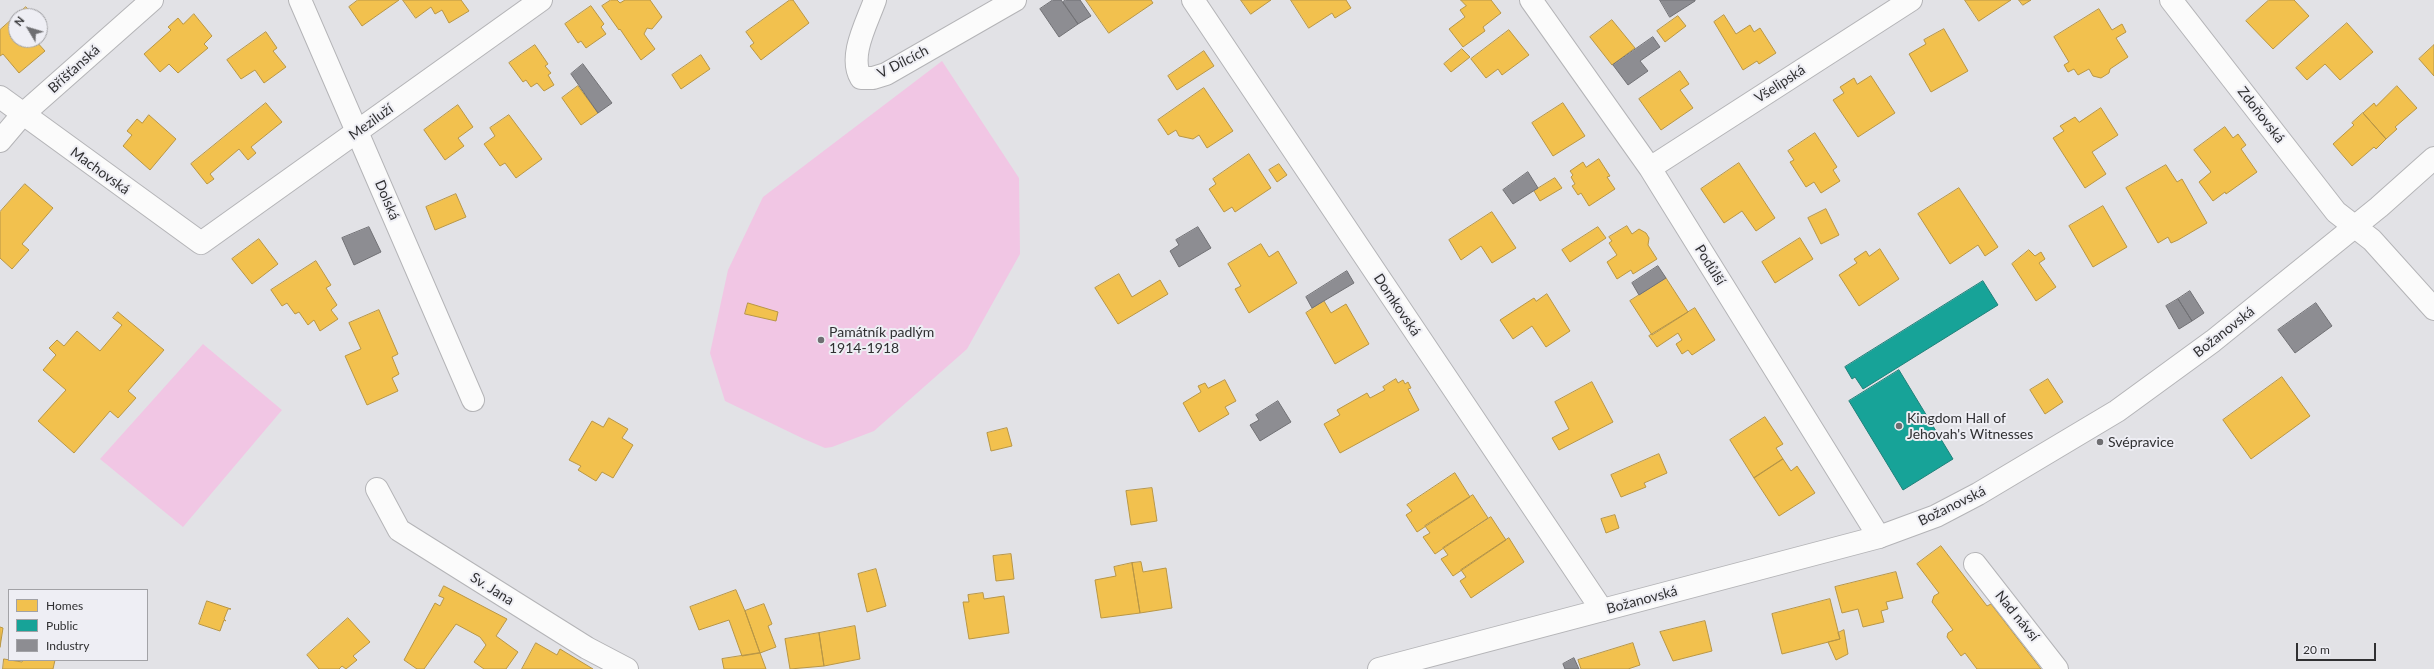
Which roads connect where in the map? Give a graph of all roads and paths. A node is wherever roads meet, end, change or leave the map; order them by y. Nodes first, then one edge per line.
1 (152, 0) edge
2 (300, 0) edge
3 (541, 0) edge
4 (875, 0) edge
5 (1015, 0) edge
6 (1193, 0) edge
7 (1531, 0) edge
8 (1910, 0) edge
9 (2171, 0) edge
10 (0, 97) edge
11 (22, 115) junction
12 (358, 132) junction
13 (0, 141) edge
14 (2434, 158) edge
15 (1650, 168) junction
16 (2355, 226) junction
17 (201, 243) joint
18 (2434, 309) edge
19 (474, 400) dead end
20 (377, 489) dead end
21 (1879, 537) junction
22 (1975, 564) dead end
23 (1602, 610) junction
24 (628, 669) edge
25 (1378, 669) edge
26 (2057, 669) edge

1 - 11 street, Bříšťanská
2 - 12 street, Dolská
3 - 12 street, Meziluží
4 - 5 street, V Dílcích
6 - 23 street, Domkovská
7 - 15 street, Podůlší
8 - 15 street, Všelipská
9 - 16 street, Zdoňovská
10 - 11 street, Machovská
11 - 13 street, Bříšťanská
11 - 17 street, Machovská
12 - 17 street, Meziluží
12 - 19 street, Dolská
14 - 16 street, Božanovská
15 - 21 street, Podůlší
16 - 18 street, Zdoňovská
16 - 21 street, Božanovská
20 - 24 street, Sv. Jana
21 - 23 street, Božanovská
22 - 26 street, Nad návsí
23 - 25 street, Božanovská

